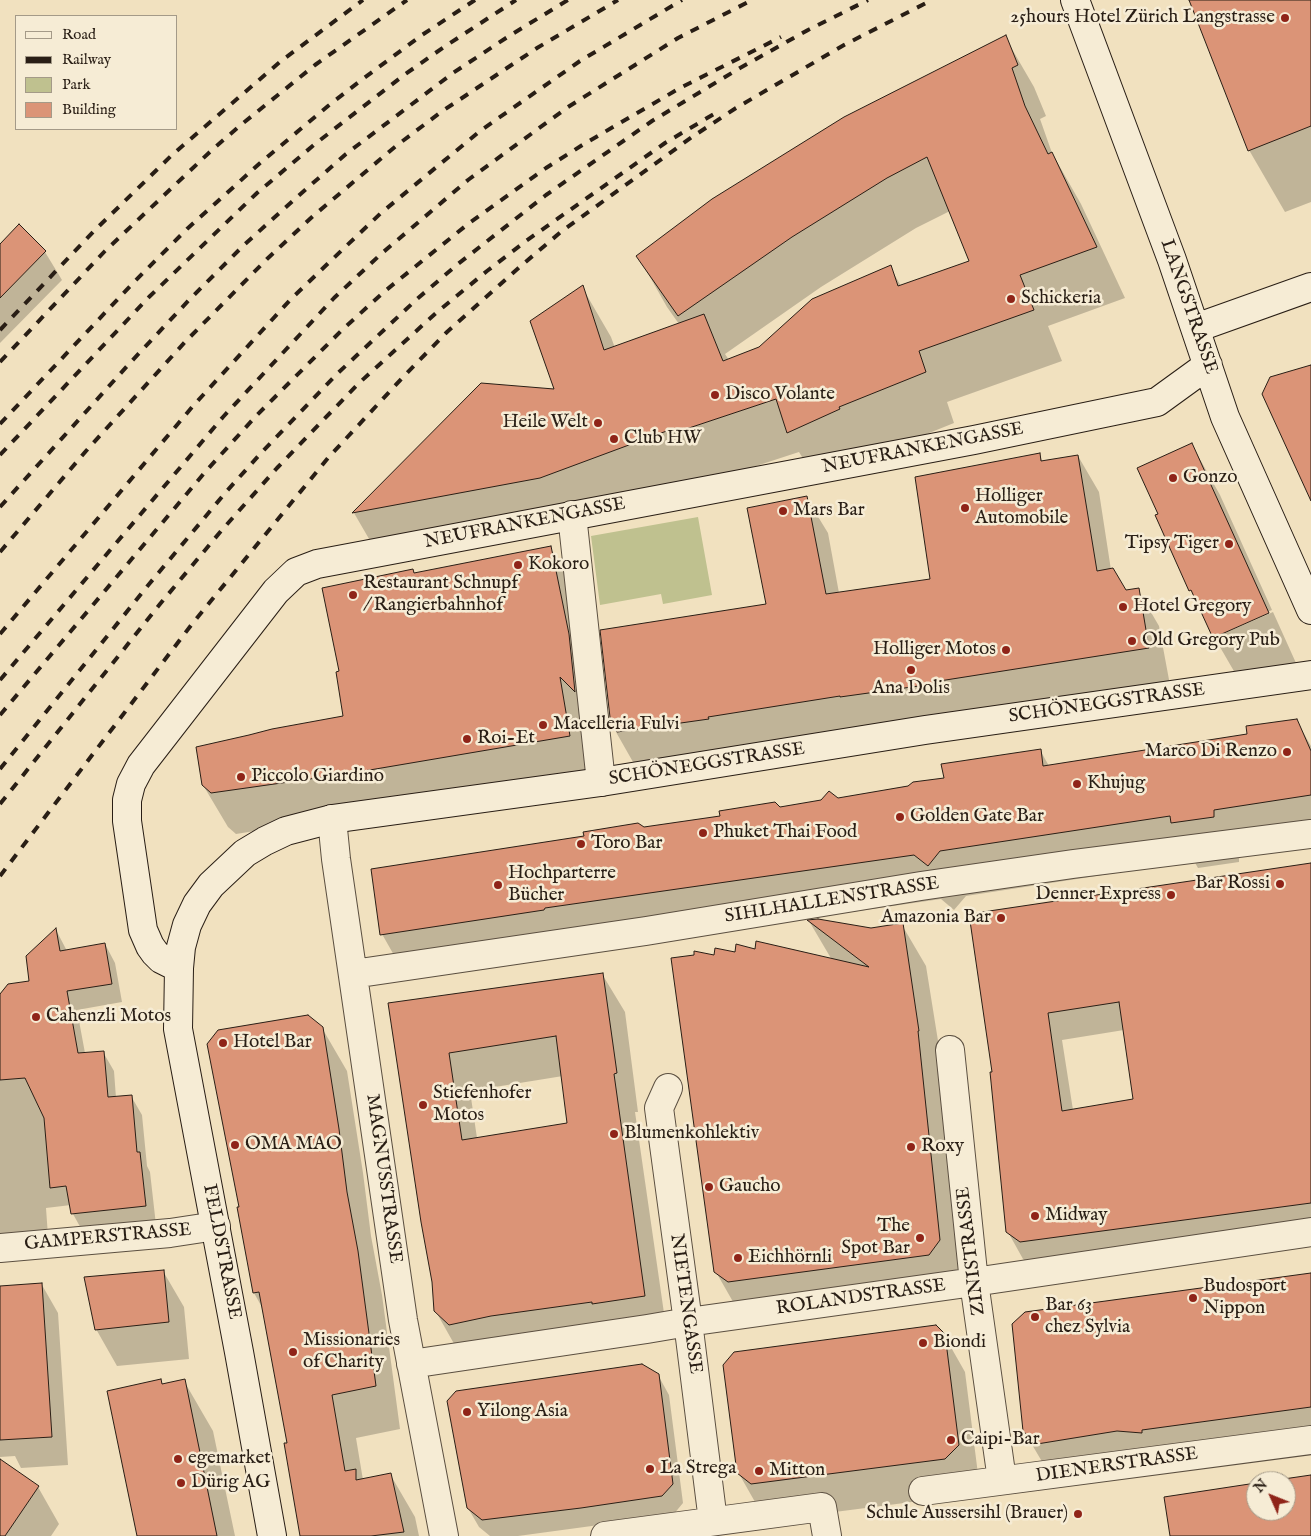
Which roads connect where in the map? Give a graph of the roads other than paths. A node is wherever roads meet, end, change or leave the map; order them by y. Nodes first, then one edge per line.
1 (1075, 0) edge
2 (1311, 287) edge
3 (1196, 328) junction
4 (1208, 365) junction
5 (572, 515) junction
6 (1311, 610) edge
7 (1311, 675) edge
8 (601, 782) junction
9 (332, 820) junction
10 (1311, 834) edge
11 (179, 968) junction
12 (353, 974) junction
13 (950, 1050) dead end
14 (668, 1088) dead end
15 (216, 1226) junction
16 (1311, 1232) edge
17 (0, 1248) edge
18 (974, 1282) junction
19 (688, 1322) junction
20 (411, 1364) junction
21 (1311, 1440) edge
22 (1002, 1480) junction
23 (923, 1491) dead end
24 (713, 1521) junction
25 (272, 1536) edge
26 (444, 1536) edge
27 (604, 1536) edge
28 (826, 1536) edge

1 - 3 street, LANGSTRASSE
2 - 3 street
3 - 4 street, LANGSTRASSE
4 - 5 street, NEUFRANKENGASSE
4 - 6 street, LANGSTRASSE
5 - 8 street
5 - 11 street, NEUFRANKENGASSE
7 - 8 street, SCHÖNEGGSTRASSE
8 - 9 street, SCHÖNEGGSTRASSE
9 - 11 street, SCHÖNEGGSTRASSE
9 - 12 street, MAGNUSSTRASSE
10 - 12 street, SIHLHALLENSTRASSE
11 - 15 street, FELDSTRASSE
12 - 20 street, MAGNUSSTRASSE
13 - 18 street, ZINISTRASSE
14 - 19 street, NIETENGASSE
15 - 17 street, GAMPERSTRASSE
15 - 25 street, FELDSTRASSE
16 - 18 street, ROLANDSTRASSE
18 - 19 street, ROLANDSTRASSE
18 - 22 street, ZINISTRASSE
19 - 20 street, ROLANDSTRASSE
19 - 24 street, NIETENGASSE
20 - 26 street, MAGNUSSTRASSE
21 - 22 street, DIENERSTRASSE
22 - 23 street, DIENERSTRASSE
24 - 27 street
24 - 28 street

